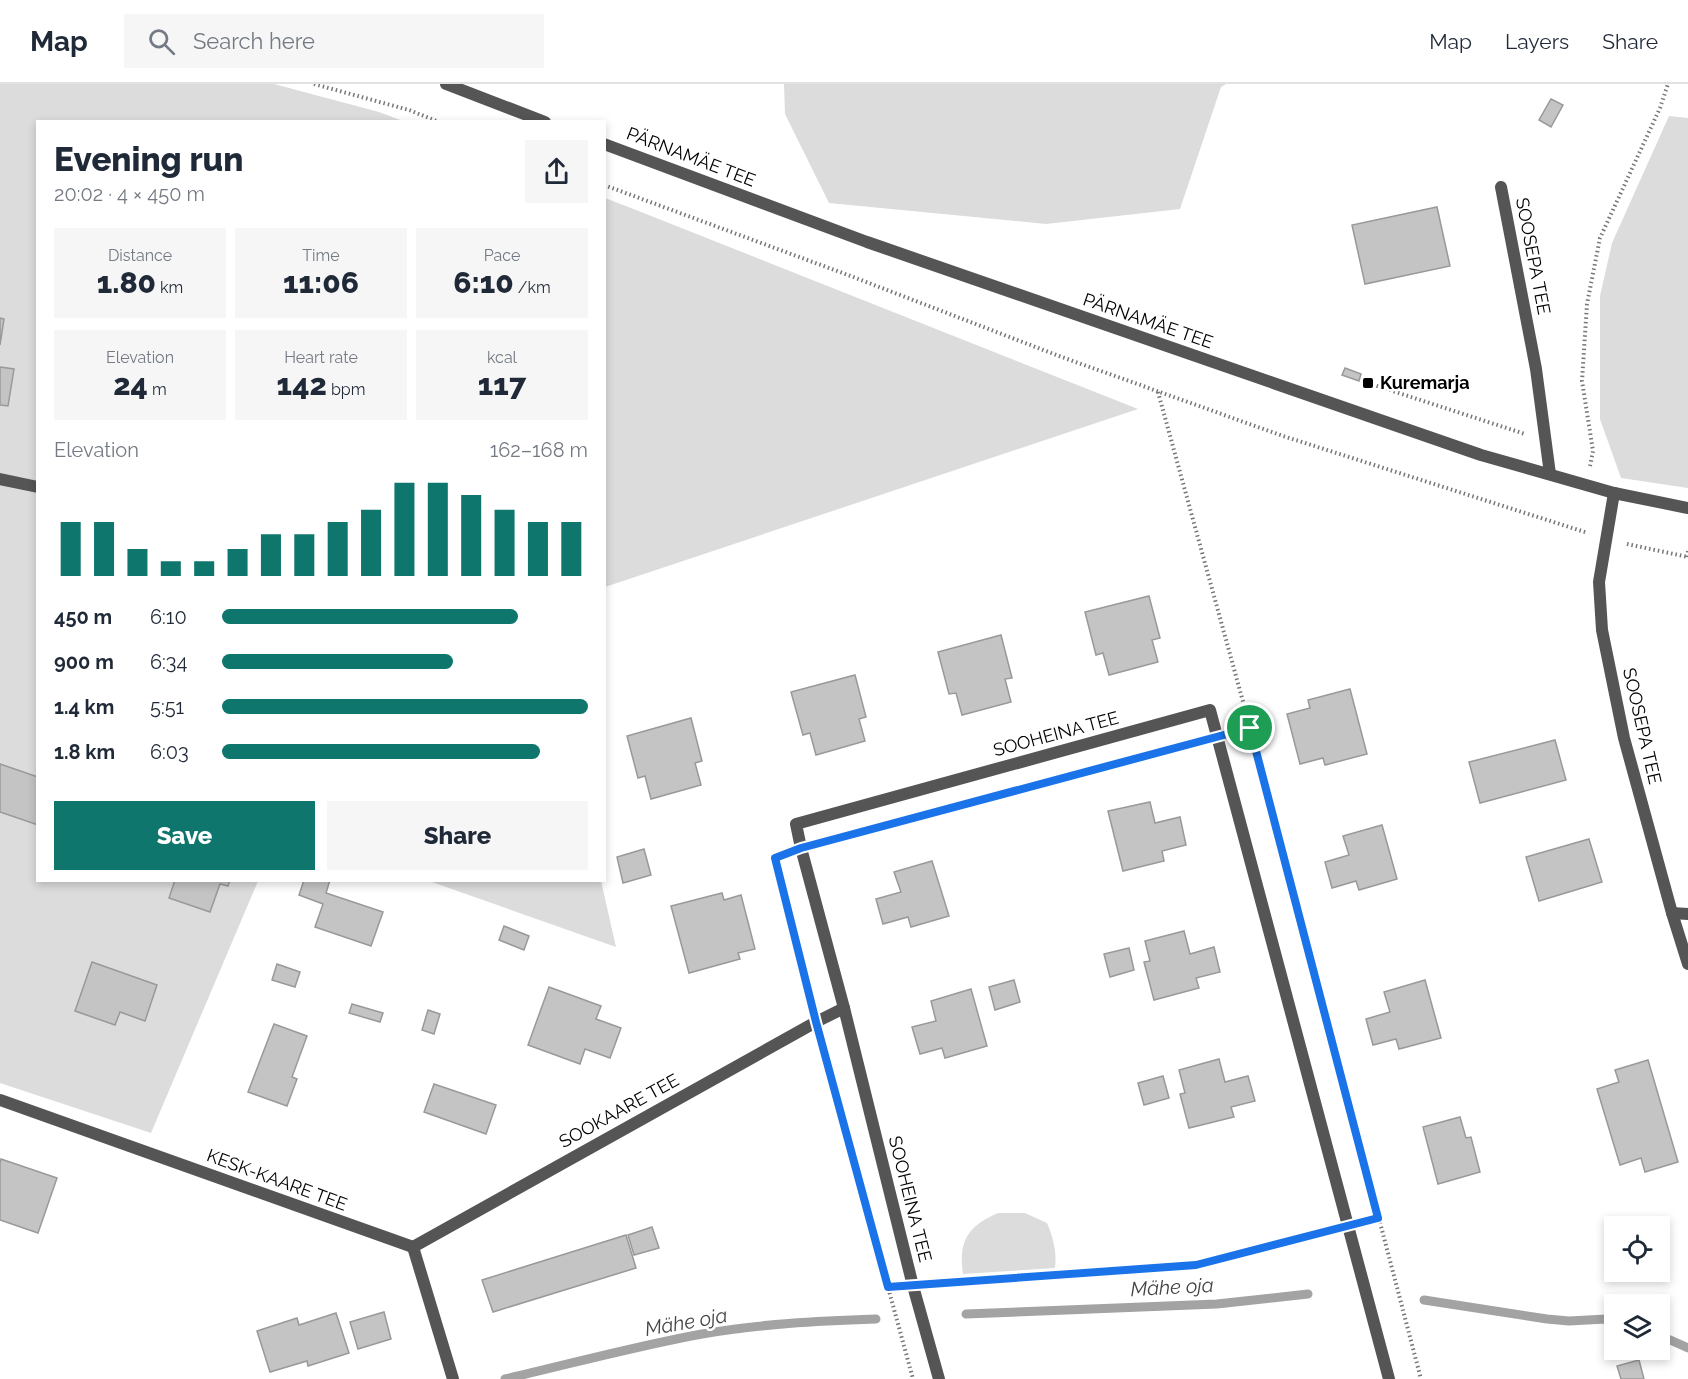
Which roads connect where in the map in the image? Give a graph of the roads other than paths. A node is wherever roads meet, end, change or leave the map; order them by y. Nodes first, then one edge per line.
1 (446, 84) edge
2 (540, 120) edge
3 (606, 145) edge
4 (1501, 187) dead end
5 (1550, 474) junction
6 (0, 479) edge
7 (36, 487) edge
8 (1614, 493) junction
9 (1688, 508) edge
10 (1672, 913) junction
11 (1688, 914) edge
12 (1688, 964) edge
13 (844, 1008) junction
14 (0, 1100) edge
15 (413, 1247) junction
16 (453, 1379) edge
17 (939, 1379) edge
18 (1389, 1379) edge

1 - 2 street
3 - 5 street, PÄRNAMÄE TEE
4 - 5 street, SOOSEPA TEE
5 - 8 street, PÄRNAMÄE TEE
6 - 7 street
8 - 9 street, PÄRNAMÄE TEE
8 - 10 street, SOOSEPA TEE
10 - 11 street
10 - 12 street, SOOSEPA TEE
13 - 15 street, SOOKAARE TEE
13 - 17 street, SOOHEINA TEE
13 - 18 street, SOOHEINA TEE
14 - 15 street, KESK-KAARE TEE
15 - 16 street

